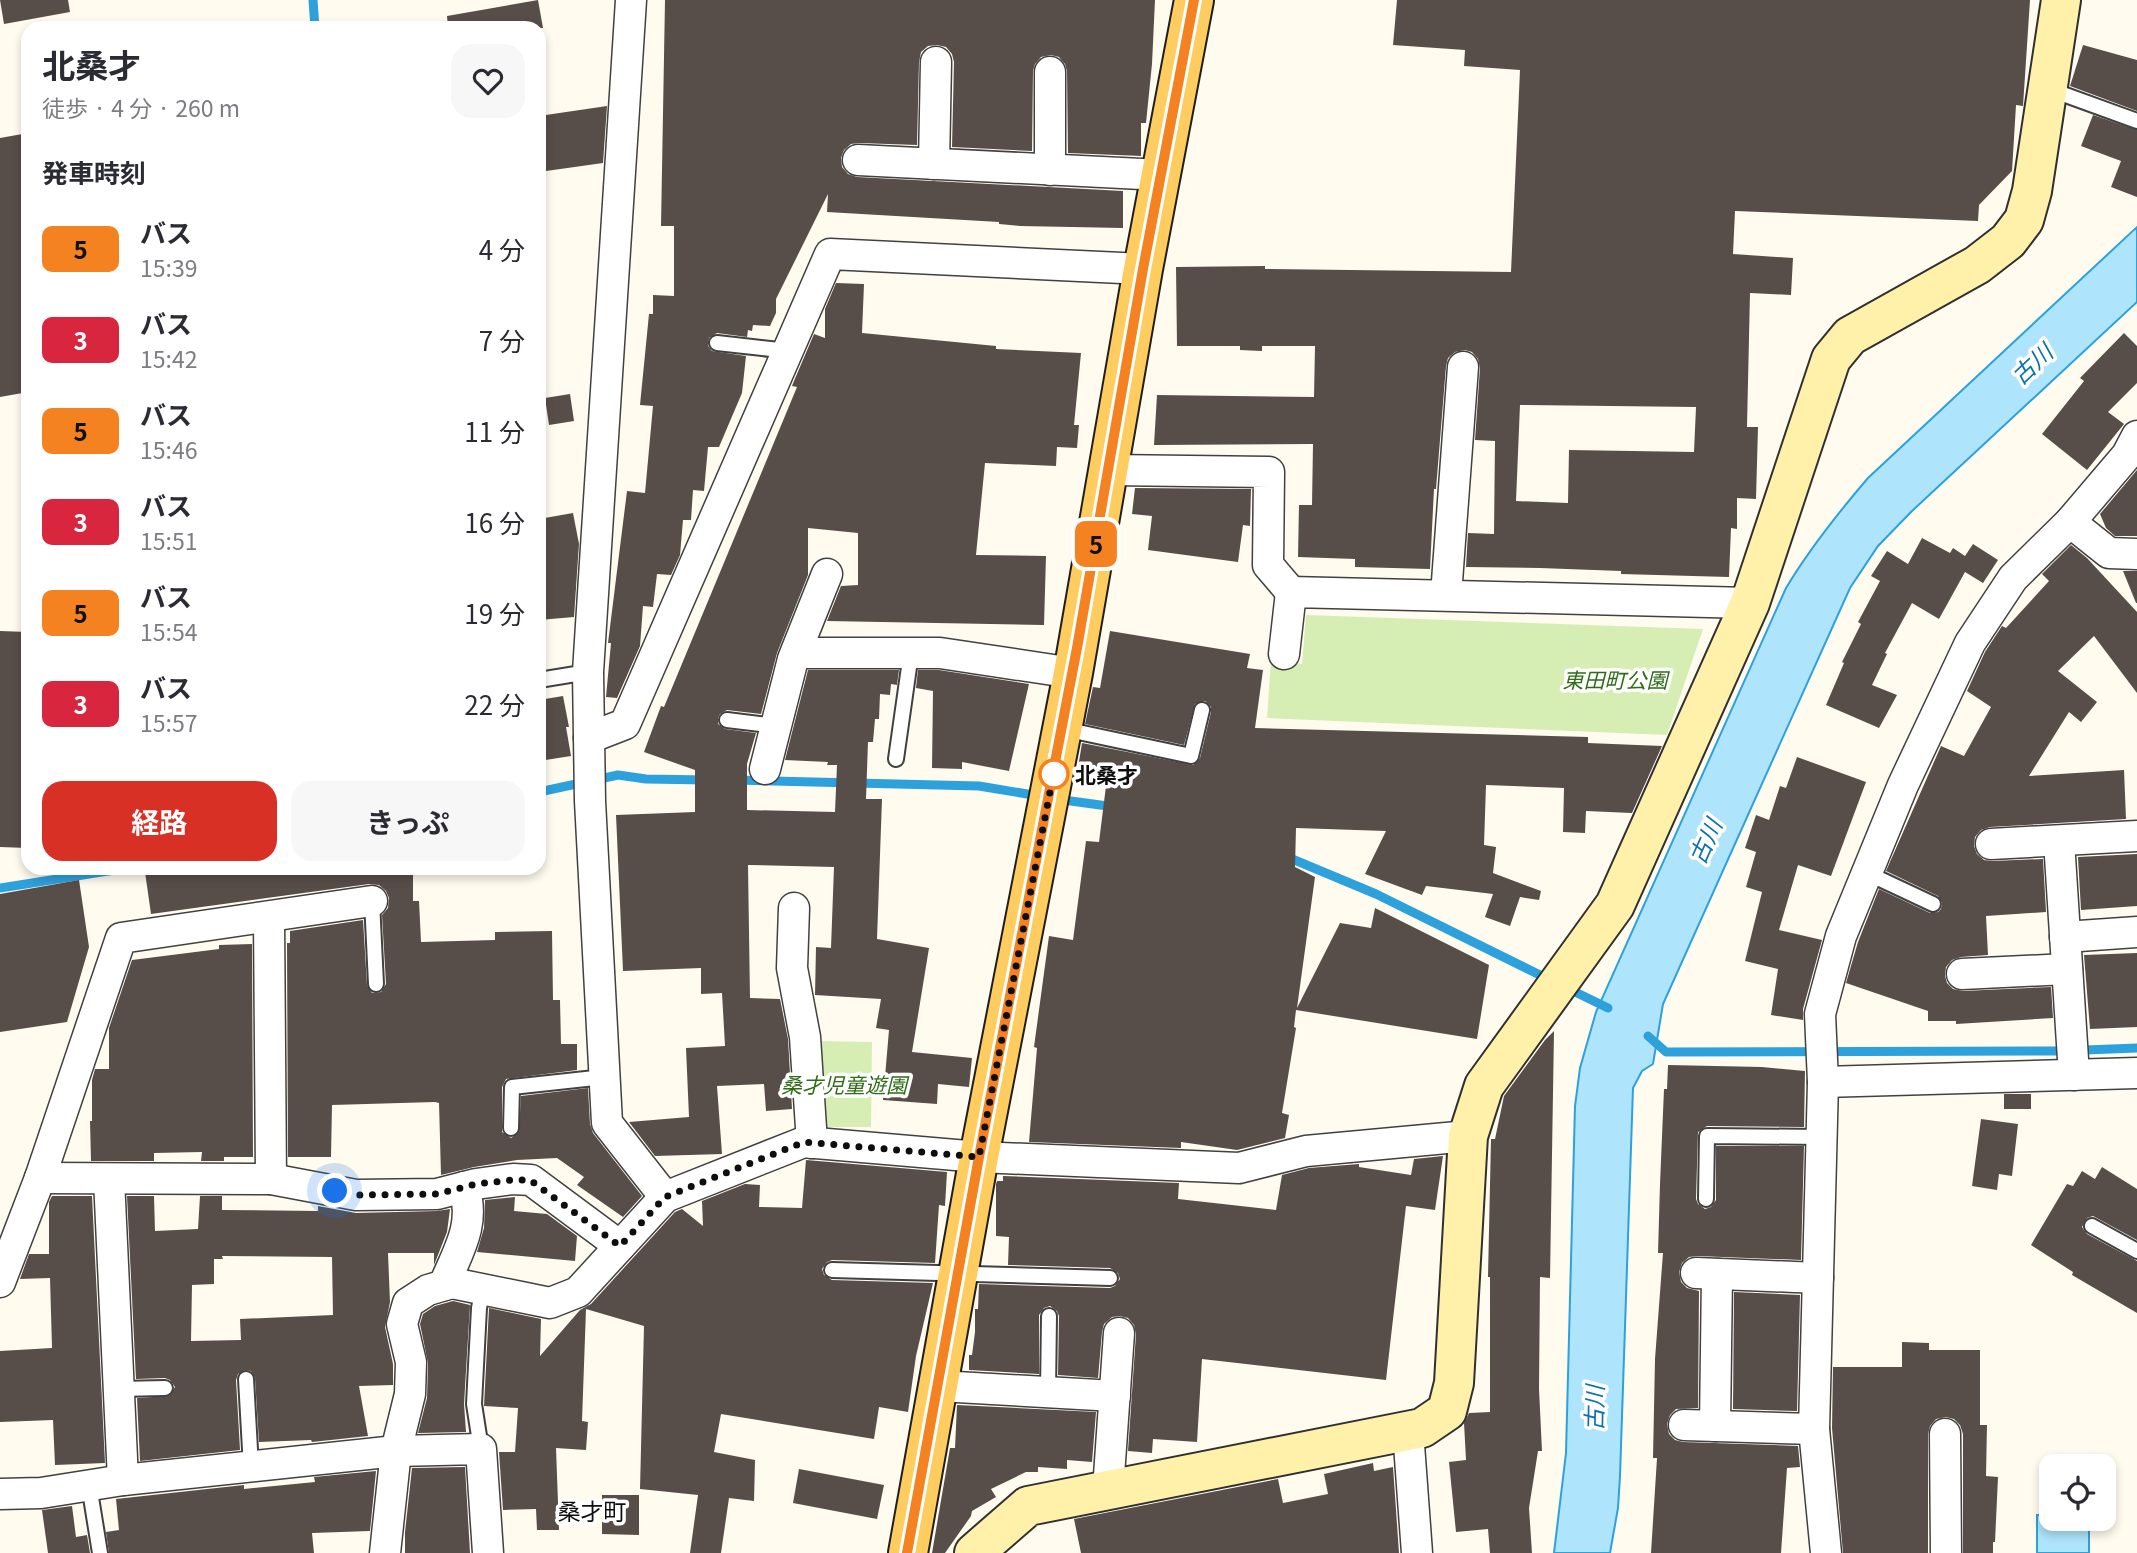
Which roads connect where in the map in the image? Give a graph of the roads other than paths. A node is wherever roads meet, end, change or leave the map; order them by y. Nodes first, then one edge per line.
1 (631, 0) edge
2 (1194, 0) edge
3 (2061, 0) edge
4 (936, 62) dead end
5 (1050, 72) dead end
6 (2047, 88) junction
7 (2137, 121) edge
8 (858, 160) dead end
9 (934, 164) junction
10 (1050, 170) junction
11 (1161, 175) junction
12 (1143, 269) junction
13 (717, 343) dead end
14 (788, 351) junction
15 (1463, 367) dead end
16 (2137, 436) edge
17 (1109, 470) junction
18 (2070, 522) junction
19 (2137, 554) edge
20 (827, 574) dead end
21 (1291, 592) junction
22 (1446, 595) junction
23 (1750, 603) junction
24 (796, 653) junction
25 (911, 653) junction
26 (1284, 654) dead end
27 (588, 672) junction
28 (1073, 673) junction
29 (546, 679) edge
30 (1202, 710) dead end
31 (727, 720) dead end
32 (776, 726) junction
33 (1062, 729) junction
34 (896, 759) dead end
35 (589, 765) junction
36 (765, 769) dead end
37 (2137, 836) edge
38 (2059, 841) junction
39 (1991, 844) dead end
40 (1867, 873) junction
41 (372, 901) joint
42 (1934, 904) dead end
43 (794, 908) dead end
44 (269, 918) junction
45 (2137, 932) edge
46 (2065, 937) junction
47 (2067, 969) junction
48 (1962, 974) dead end
49 (376, 984) dead end
50 (2074, 1068) junction
51 (2137, 1073) edge
52 (1823, 1074) junction
53 (604, 1077) junction
54 (512, 1128) dead end
55 (1468, 1136) junction
56 (1822, 1137) junction
57 (812, 1143) junction
58 (979, 1157) junction
59 (40, 1178) junction
60 (109, 1178) junction
61 (271, 1180) junction
62 (464, 1187) junction
63 (665, 1197) junction
64 (1706, 1199) dead end
65 (2092, 1226) dead end
66 (620, 1246) junction
67 (2137, 1251) edge
68 (832, 1270) dead end
69 (958, 1273) junction
70 (1110, 1278) dead end
71 (1818, 1279) junction
72 (0, 1282) edge
73 (444, 1285) junction
74 (483, 1289) junction
75 (1049, 1317) dead end
76 (1119, 1333) dead end
77 (246, 1380) dead end
78 (939, 1386) junction
79 (165, 1388) dead end
80 (118, 1389) junction
81 (1048, 1392) junction
82 (1115, 1396) junction
83 (1684, 1425) dead end
84 (1715, 1426) junction
85 (1814, 1429) junction
86 (1408, 1431) junction
87 (1945, 1434) dead end
88 (481, 1449) junction
89 (396, 1451) junction
90 (251, 1467) junction
91 (123, 1480) junction
92 (89, 1485) junction
93 (1108, 1490) junction
94 (0, 1494) edge
95 (100, 1553) edge
96 (385, 1553) edge
97 (488, 1553) edge
98 (908, 1553) edge
99 (974, 1553) edge
100 (1417, 1553) edge
101 (1826, 1553) edge
102 (1946, 1553) edge

1 - 27 street
2 - 11 main road
3 - 6 street
4 - 9 street
5 - 10 street
6 - 7 lane
6 - 23 street
8 - 9 street
9 - 10 street
10 - 11 street
11 - 12 main road
12 - 14 street
12 - 17 main road
13 - 14 lane
14 - 35 street
15 - 22 street
16 - 18 street
17 - 21 street
17 - 28 main road
18 - 19 street
18 - 40 street
20 - 24 street
21 - 22 street
21 - 26 street
22 - 23 street
23 - 55 street
24 - 25 street
24 - 32 street
25 - 28 street
25 - 34 lane
27 - 29 lane
27 - 35 street
28 - 33 main road
30 - 33 lane
31 - 32 lane
32 - 36 street
33 - 58 main road
35 - 53 street
37 - 38 street
38 - 39 street
38 - 46 street
40 - 42 lane
40 - 52 street
41 - 44 street
41 - 49 lane
43 - 57 street
44 - 59 street
44 - 61 street
45 - 46 street
46 - 47 street
47 - 48 street
47 - 50 street
50 - 51 street
50 - 52 street
52 - 56 street
53 - 54 lane
53 - 63 street
55 - 58 street
55 - 86 street
56 - 64 lane
56 - 71 street
57 - 58 street
57 - 63 street
58 - 69 main road
59 - 60 street
59 - 72 street
60 - 61 street
60 - 80 street
61 - 62 street
62 - 66 street
62 - 73 street
63 - 66 street
65 - 67 lane
66 - 74 street
68 - 69 lane
69 - 70 lane
69 - 78 main road
71 - 84 street
71 - 85 street
73 - 74 street
73 - 89 street
74 - 88 lane
75 - 81 lane
76 - 82 street
77 - 90 lane
78 - 81 street
78 - 98 main road
79 - 80 lane
80 - 91 street
81 - 82 street
82 - 93 street
83 - 84 street
84 - 85 street
85 - 101 street
86 - 93 street
86 - 100 street
87 - 102 street
88 - 89 street
88 - 97 street
89 - 90 street
89 - 96 street
90 - 91 street
91 - 92 street
92 - 94 street
92 - 95 lane
93 - 99 street

